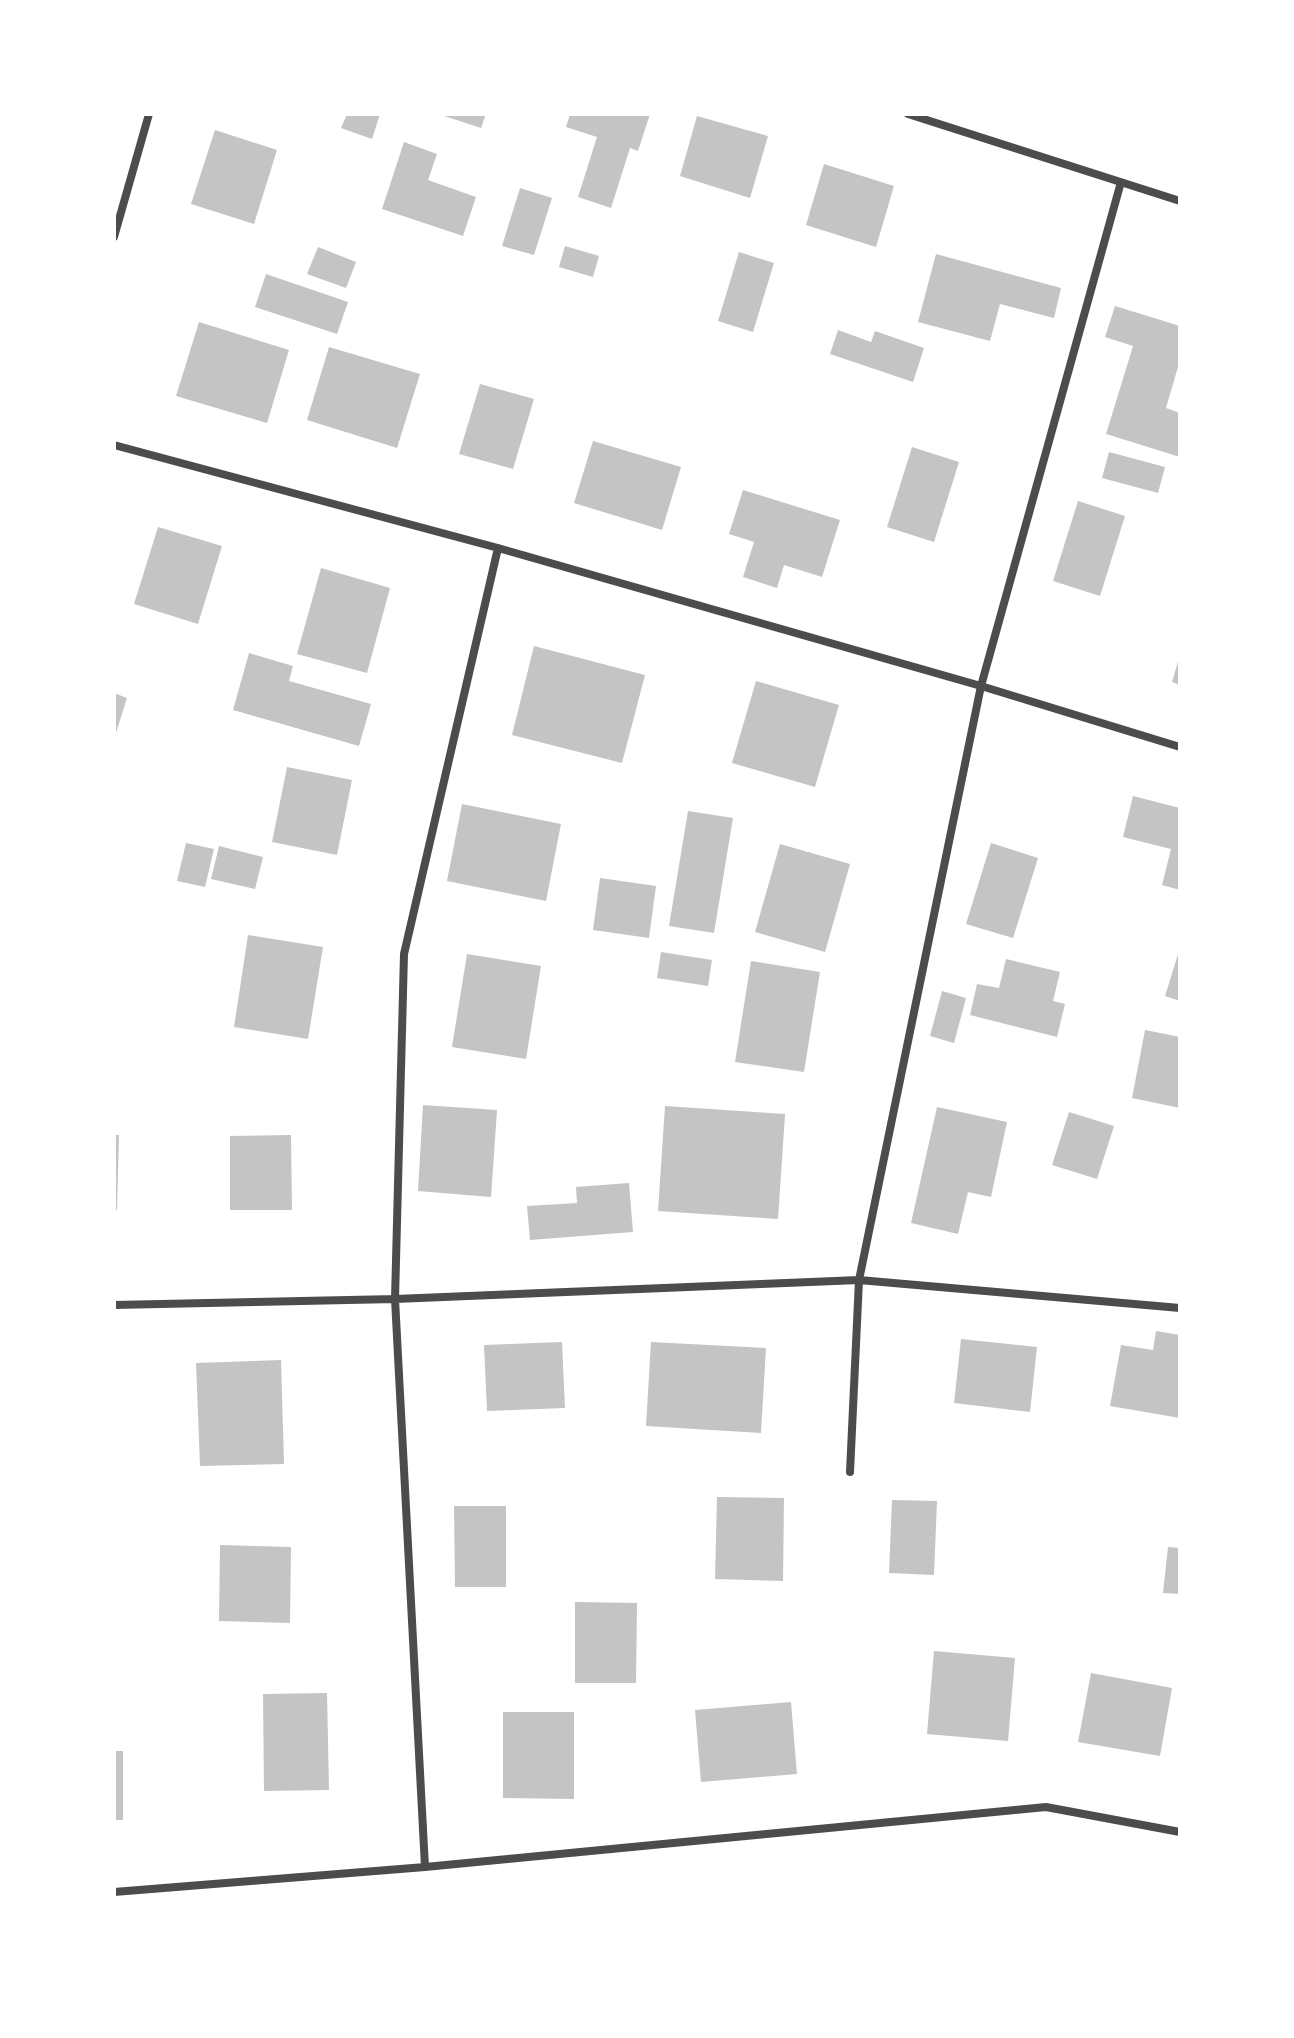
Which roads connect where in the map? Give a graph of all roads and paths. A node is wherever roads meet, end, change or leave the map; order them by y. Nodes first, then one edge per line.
1 (149, 114) edge
2 (908, 114) edge
3 (1121, 182) junction
4 (1180, 201) edge
5 (114, 237) edge
6 (114, 445) edge
7 (498, 548) junction
8 (981, 686) junction
9 (1180, 747) edge
10 (859, 1280) junction
11 (395, 1299) junction
12 (114, 1305) edge
13 (1180, 1308) edge
14 (850, 1472) dead end
15 (1180, 1832) edge
16 (425, 1867) junction
17 (114, 1892) edge

1 - 5 street
2 - 3 street
3 - 4 street
3 - 8 street
6 - 7 street
7 - 8 street
7 - 11 street
8 - 9 street
8 - 10 street
10 - 11 street
10 - 13 street
10 - 14 street
11 - 12 street
11 - 16 street
15 - 16 street
16 - 17 street

